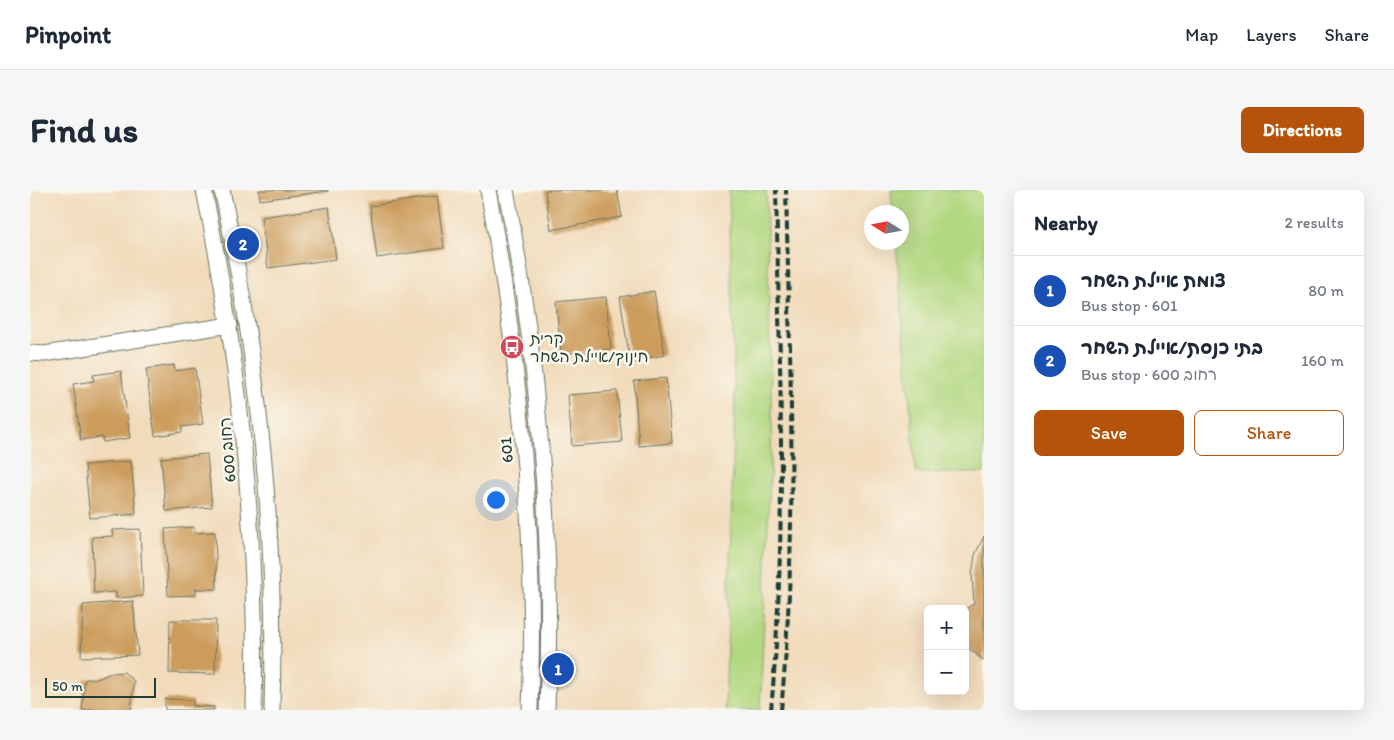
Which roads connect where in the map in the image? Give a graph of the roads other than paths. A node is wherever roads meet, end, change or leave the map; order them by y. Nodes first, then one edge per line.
1 (204, 190) edge
2 (222, 190) edge
3 (488, 190) edge
4 (506, 190) edge
5 (230, 325) junction
6 (37, 354) edge
7 (30, 363) edge
8 (254, 710) edge
9 (272, 710) edge
10 (530, 710) edge
11 (547, 710) edge

1 - 5 street, רחוב 600
2 - 9 street
3 - 10 street, 601
4 - 11 street
5 - 6 street
5 - 8 street, רחוב 600
6 - 7 street

